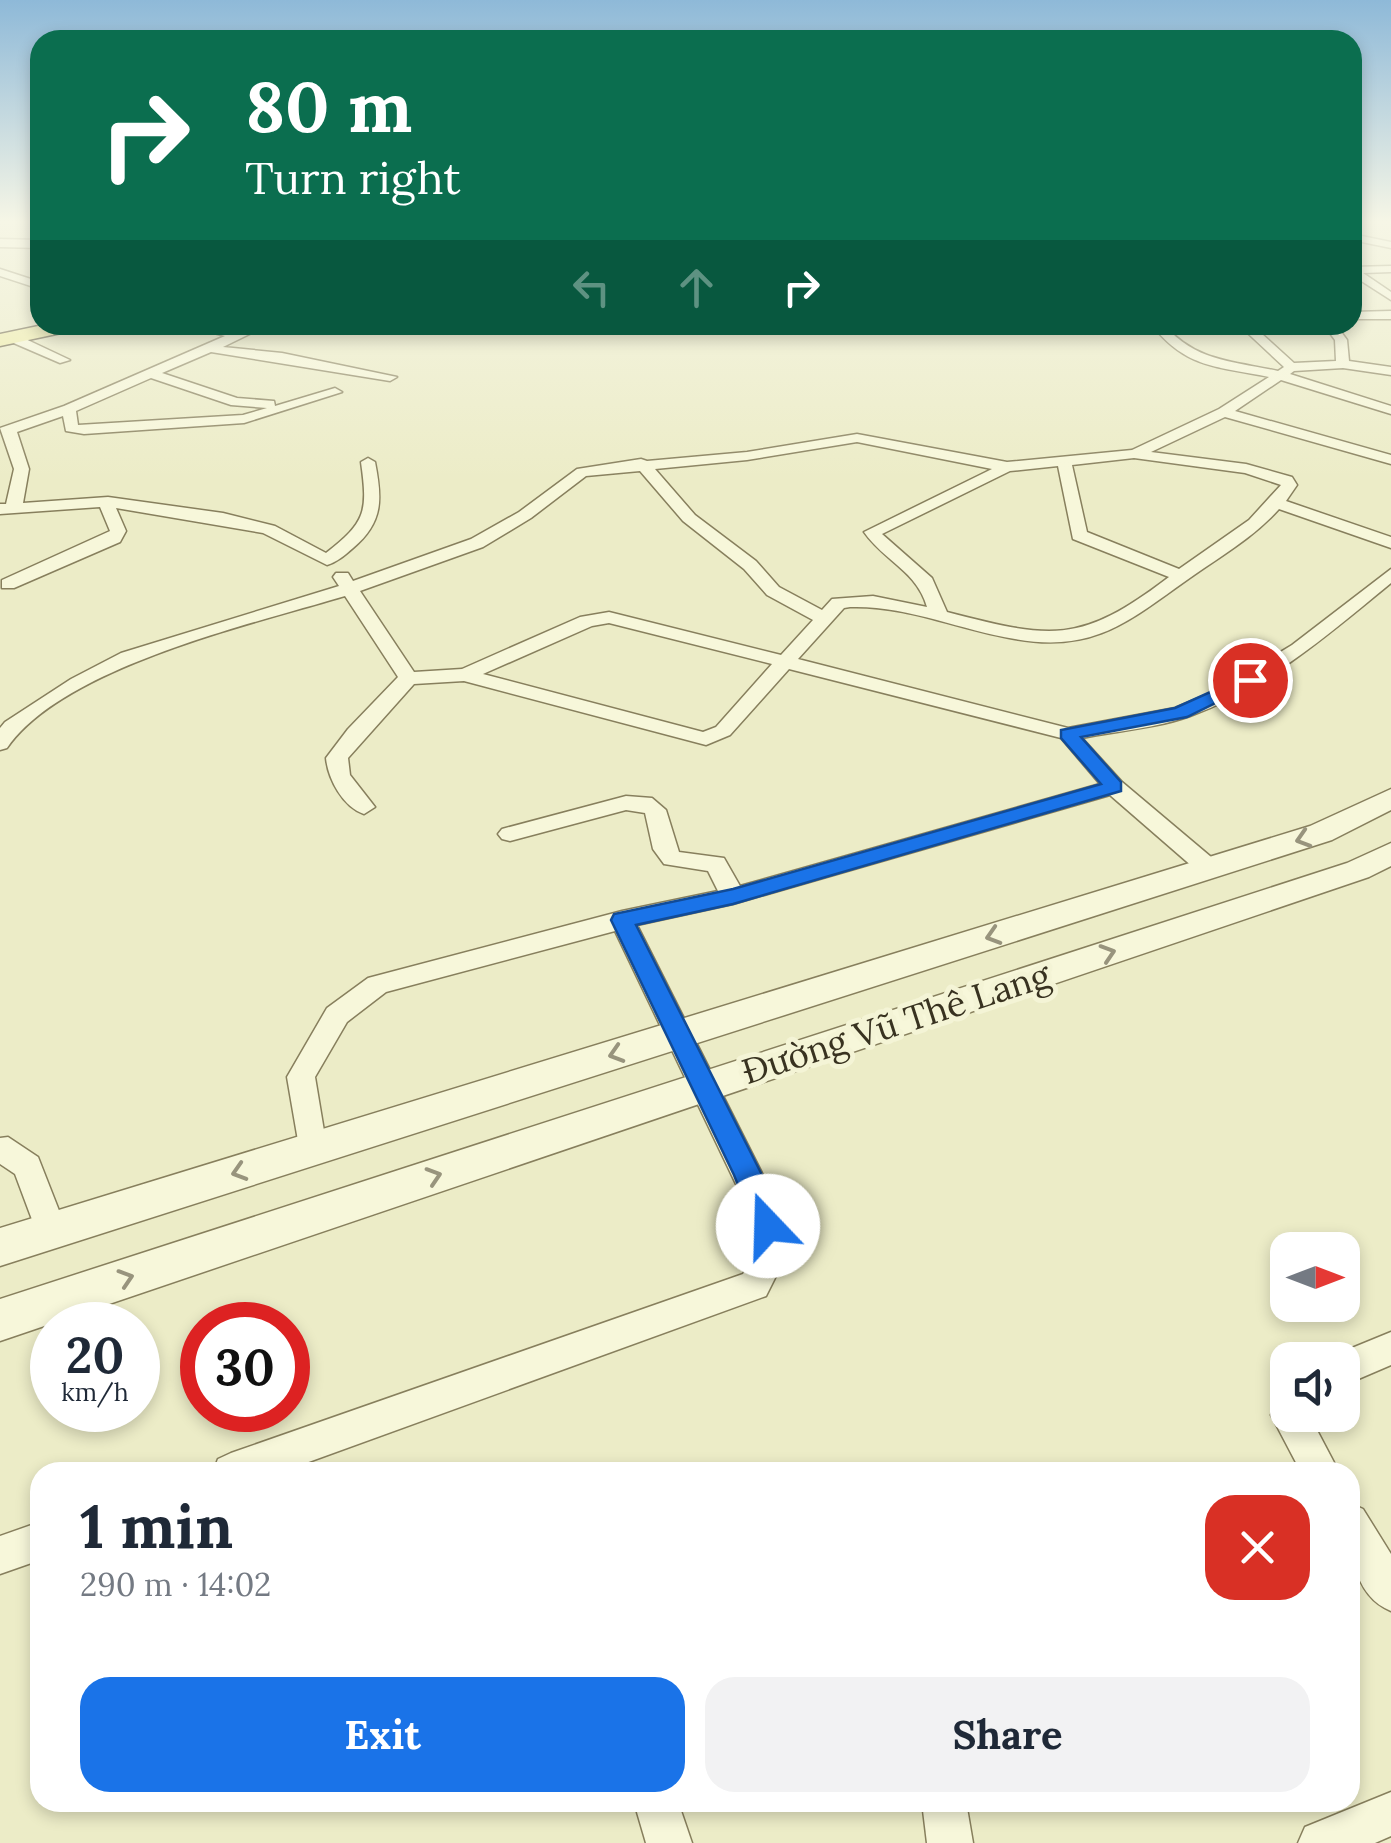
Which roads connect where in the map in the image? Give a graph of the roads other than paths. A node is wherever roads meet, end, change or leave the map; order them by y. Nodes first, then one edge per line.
1 (1391, 315) edge
2 (1362, 316) edge
3 (30, 328) edge
4 (30, 332) edge
5 (235, 335) edge
6 (1167, 335) edge
7 (1254, 335) edge
8 (1337, 335) edge
9 (239, 336) joint
10 (4, 337) edge
11 (206, 350) junction
12 (64, 360) dead end
13 (1343, 364) junction
14 (1287, 371) junction
15 (1391, 371) edge
16 (148, 373) junction
17 (390, 377) dead end
18 (335, 392) dead end
19 (302, 404) junction
20 (69, 409) junction
21 (1391, 410) edge
22 (1224, 412) junction
23 (4, 432) edge
24 (1134, 454) junction
25 (1391, 460) edge
26 (1064, 461) junction
27 (368, 462) dead end
28 (641, 464) junction
29 (1007, 468) junction
30 (108, 502) junction
31 (1278, 503) junction
32 (7, 508) edge
33 (1391, 543) edge
34 (327, 560) junction
35 (1391, 574) edge
36 (1181, 576) junction
37 (8, 584) dead end
38 (351, 588) junction
39 (939, 616) junction
40 (824, 618) junction
41 (787, 663) junction
42 (465, 675) junction
43 (408, 678) junction
44 (4, 730) edge
45 (1068, 734) junction
46 (1114, 787) junction
47 (1391, 798) edge
48 (364, 807) dead end
49 (510, 834) dead end
50 (1391, 853) edge
51 (1209, 868) junction
52 (733, 896) junction
53 (622, 920) junction
54 (679, 1034) junction
55 (705, 1086) junction
56 (312, 1149) junction
57 (0, 1151) edge
58 (51, 1230) junction
59 (0, 1247) edge
60 (0, 1320) edge
61 (1391, 1348) edge
62 (1360, 1361) edge
63 (1298, 1432) edge
64 (259, 1462) edge
65 (1314, 1462) edge
66 (1360, 1539) edge
67 (30, 1544) edge
68 (0, 1555) edge
69 (1391, 1591) edge
70 (659, 1812) edge
71 (945, 1812) edge
72 (1391, 1814) edge
73 (669, 1843) edge
74 (950, 1843) edge
75 (1321, 1843) edge

1 - 2 street
3 - 10 main road
4 - 10 main road
5 - 9 street
6 - 14 street
7 - 14 street
8 - 13 street
9 - 11 street
10 - 12 street
11 - 16 street
11 - 17 street
13 - 14 street
13 - 15 street
14 - 21 street
14 - 22 street
16 - 19 street
16 - 20 street
18 - 19 street
19 - 20 street
20 - 23 street
22 - 24 street
22 - 25 street
23 - 32 street
24 - 26 street
24 - 31 street
26 - 29 street
26 - 36 street
27 - 34 street
28 - 29 street
28 - 38 street
28 - 40 street
29 - 39 street
30 - 32 street
30 - 34 street
30 - 37 street
31 - 33 street
31 - 36 street
34 - 38 street
35 - 45 street
36 - 39 street
38 - 43 street
38 - 44 street
39 - 40 street
40 - 41 street
41 - 42 street
41 - 42 street
41 - 45 street
42 - 43 street
43 - 48 street
45 - 46 street
46 - 51 street
46 - 52 street
47 -> 51 street, Đường Vũ Thê Lang
49 - 52 street
55 -> 50 street, Đường Vũ Thê Lang
51 -> 54 street, Đường Vũ Thê Lang
52 - 53 street
53 - 54 street
53 - 56 street
54 - 55 street
54 -> 56 street, Đường Vũ Thê Lang
60 -> 55 street, Đường Vũ Thê Lang
55 - 64 street
56 -> 58 street, Đường Vũ Thê Lang
57 - 58 street
58 - 59 street, Đường Vũ Thê Lang
61 - 62 street
63 - 65 street
66 - 69 street
67 - 68 street
70 - 73 street
71 - 74 street
72 - 75 street

